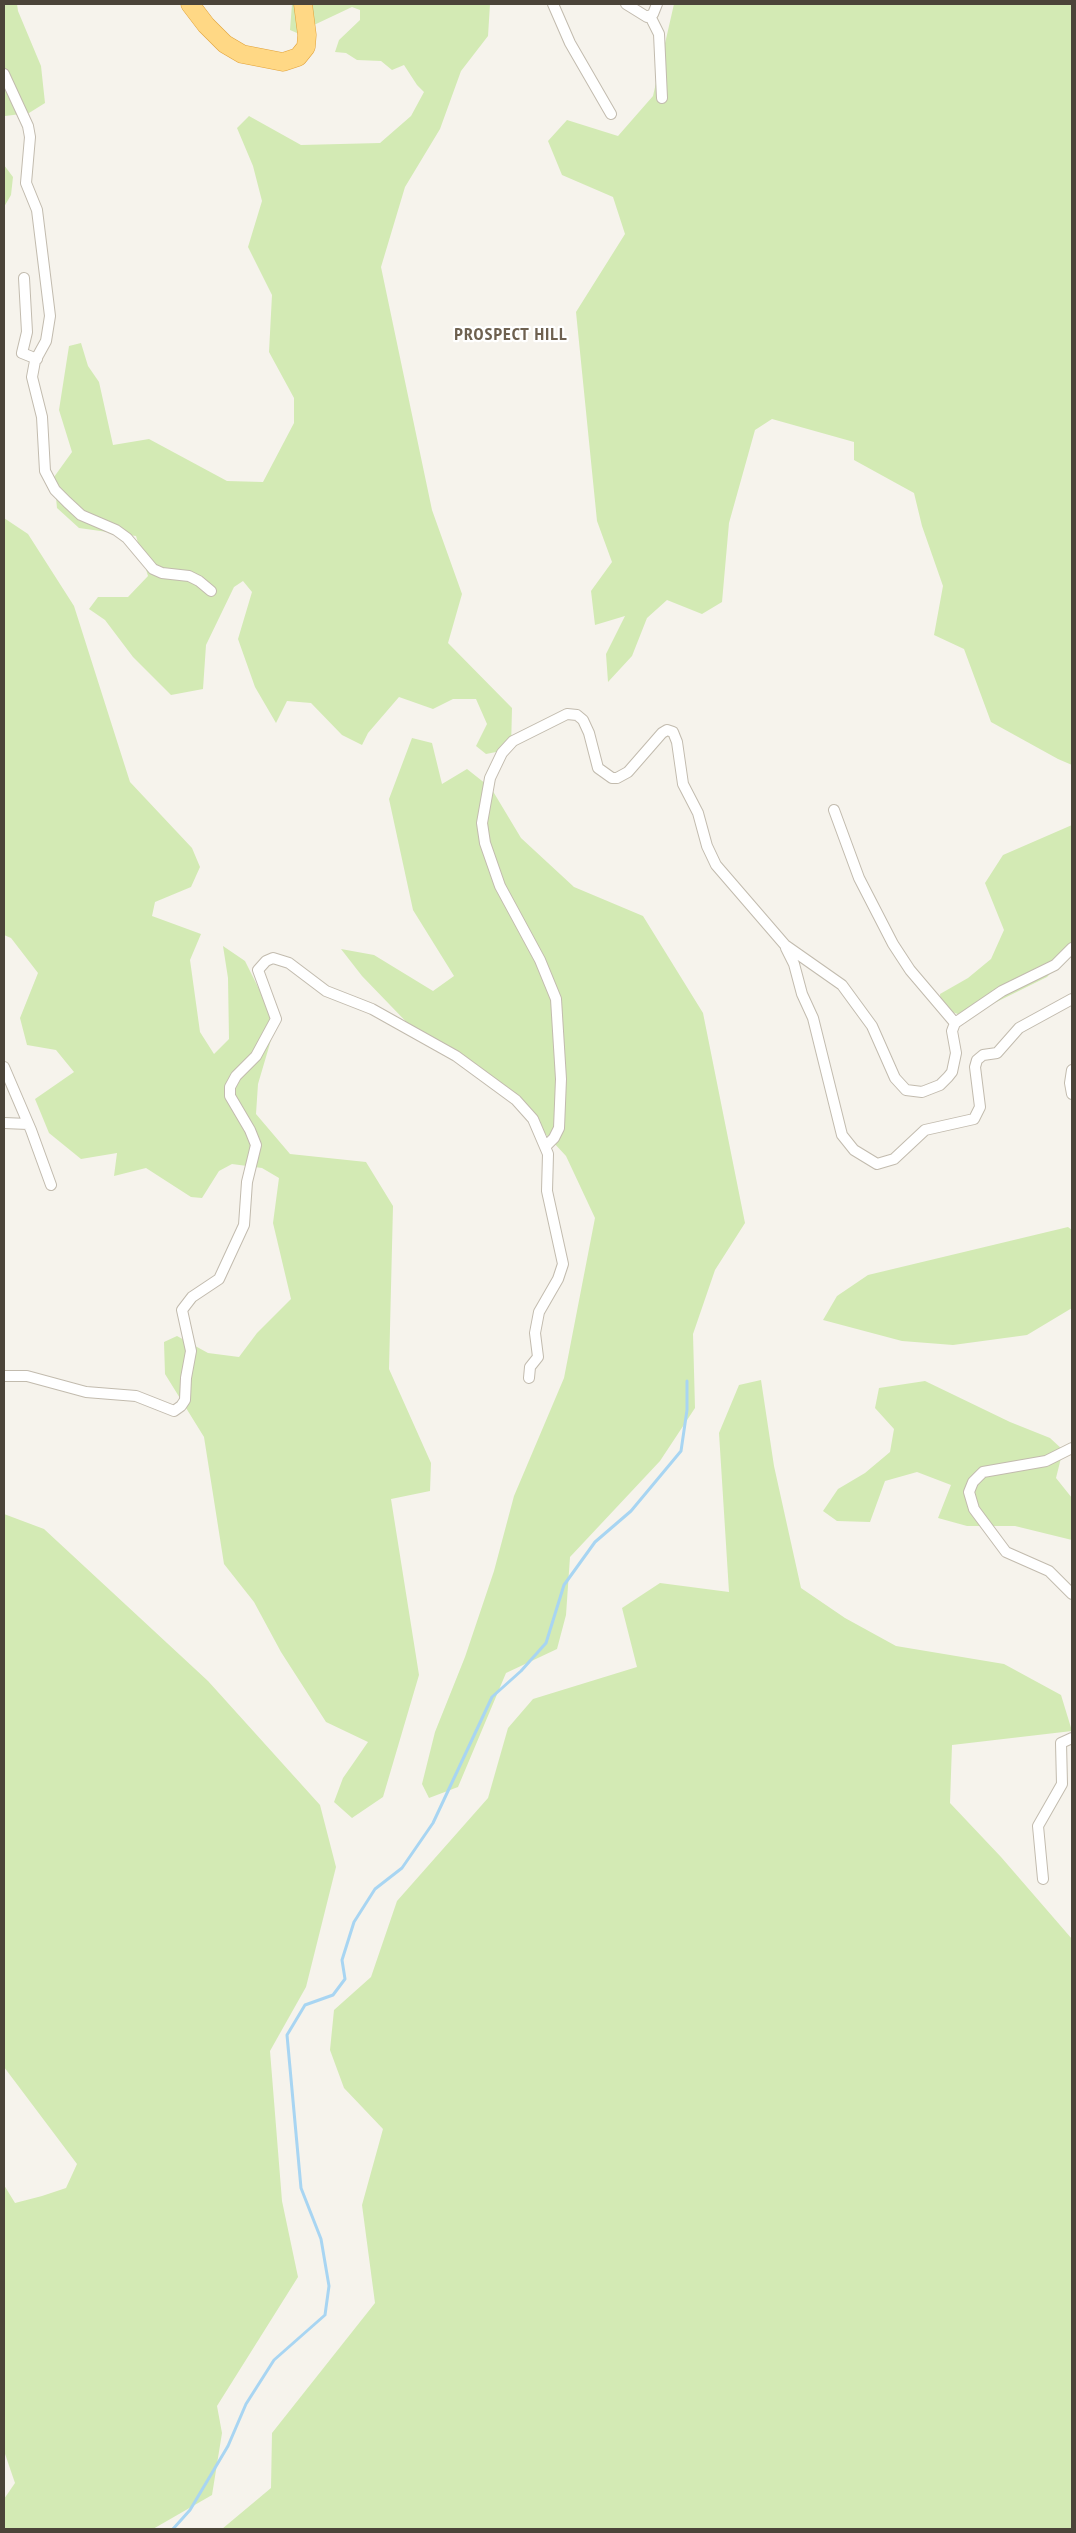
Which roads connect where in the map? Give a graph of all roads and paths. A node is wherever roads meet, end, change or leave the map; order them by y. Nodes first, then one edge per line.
1 (190, 4) edge
2 (303, 4) edge
3 (553, 4) edge
4 (626, 4) edge
5 (658, 4) edge
6 (650, 16) junction
7 (4, 74) edge
8 (662, 98) dead end
9 (611, 114) dead end
10 (24, 278) dead end
11 (37, 359) junction
12 (211, 591) dead end
13 (834, 810) dead end
14 (785, 945) junction
15 (1072, 948) edge
16 (1072, 1000) edge
17 (955, 1023) junction
18 (4, 1067) edge
19 (1072, 1070) edge
20 (1072, 1094) edge
21 (4, 1122) edge
22 (28, 1124) junction
23 (546, 1146) junction
24 (51, 1185) dead end
25 (4, 1376) edge
26 (529, 1378) dead end
27 (1072, 1448) edge
28 (1072, 1594) edge
29 (1072, 1738) edge
30 (1043, 1879) dead end

1 - 2 highway
3 - 9 street
4 - 6 street
5 - 6 street
6 - 8 street
7 - 11 street
10 - 11 street
11 - 12 street
13 - 17 street
14 - 16 street
14 - 17 street
14 - 23 street
15 - 17 street
18 - 22 street
19 - 20 street
21 - 22 street
22 - 24 street
23 - 25 street
23 - 26 street
27 - 28 street
29 - 30 street

